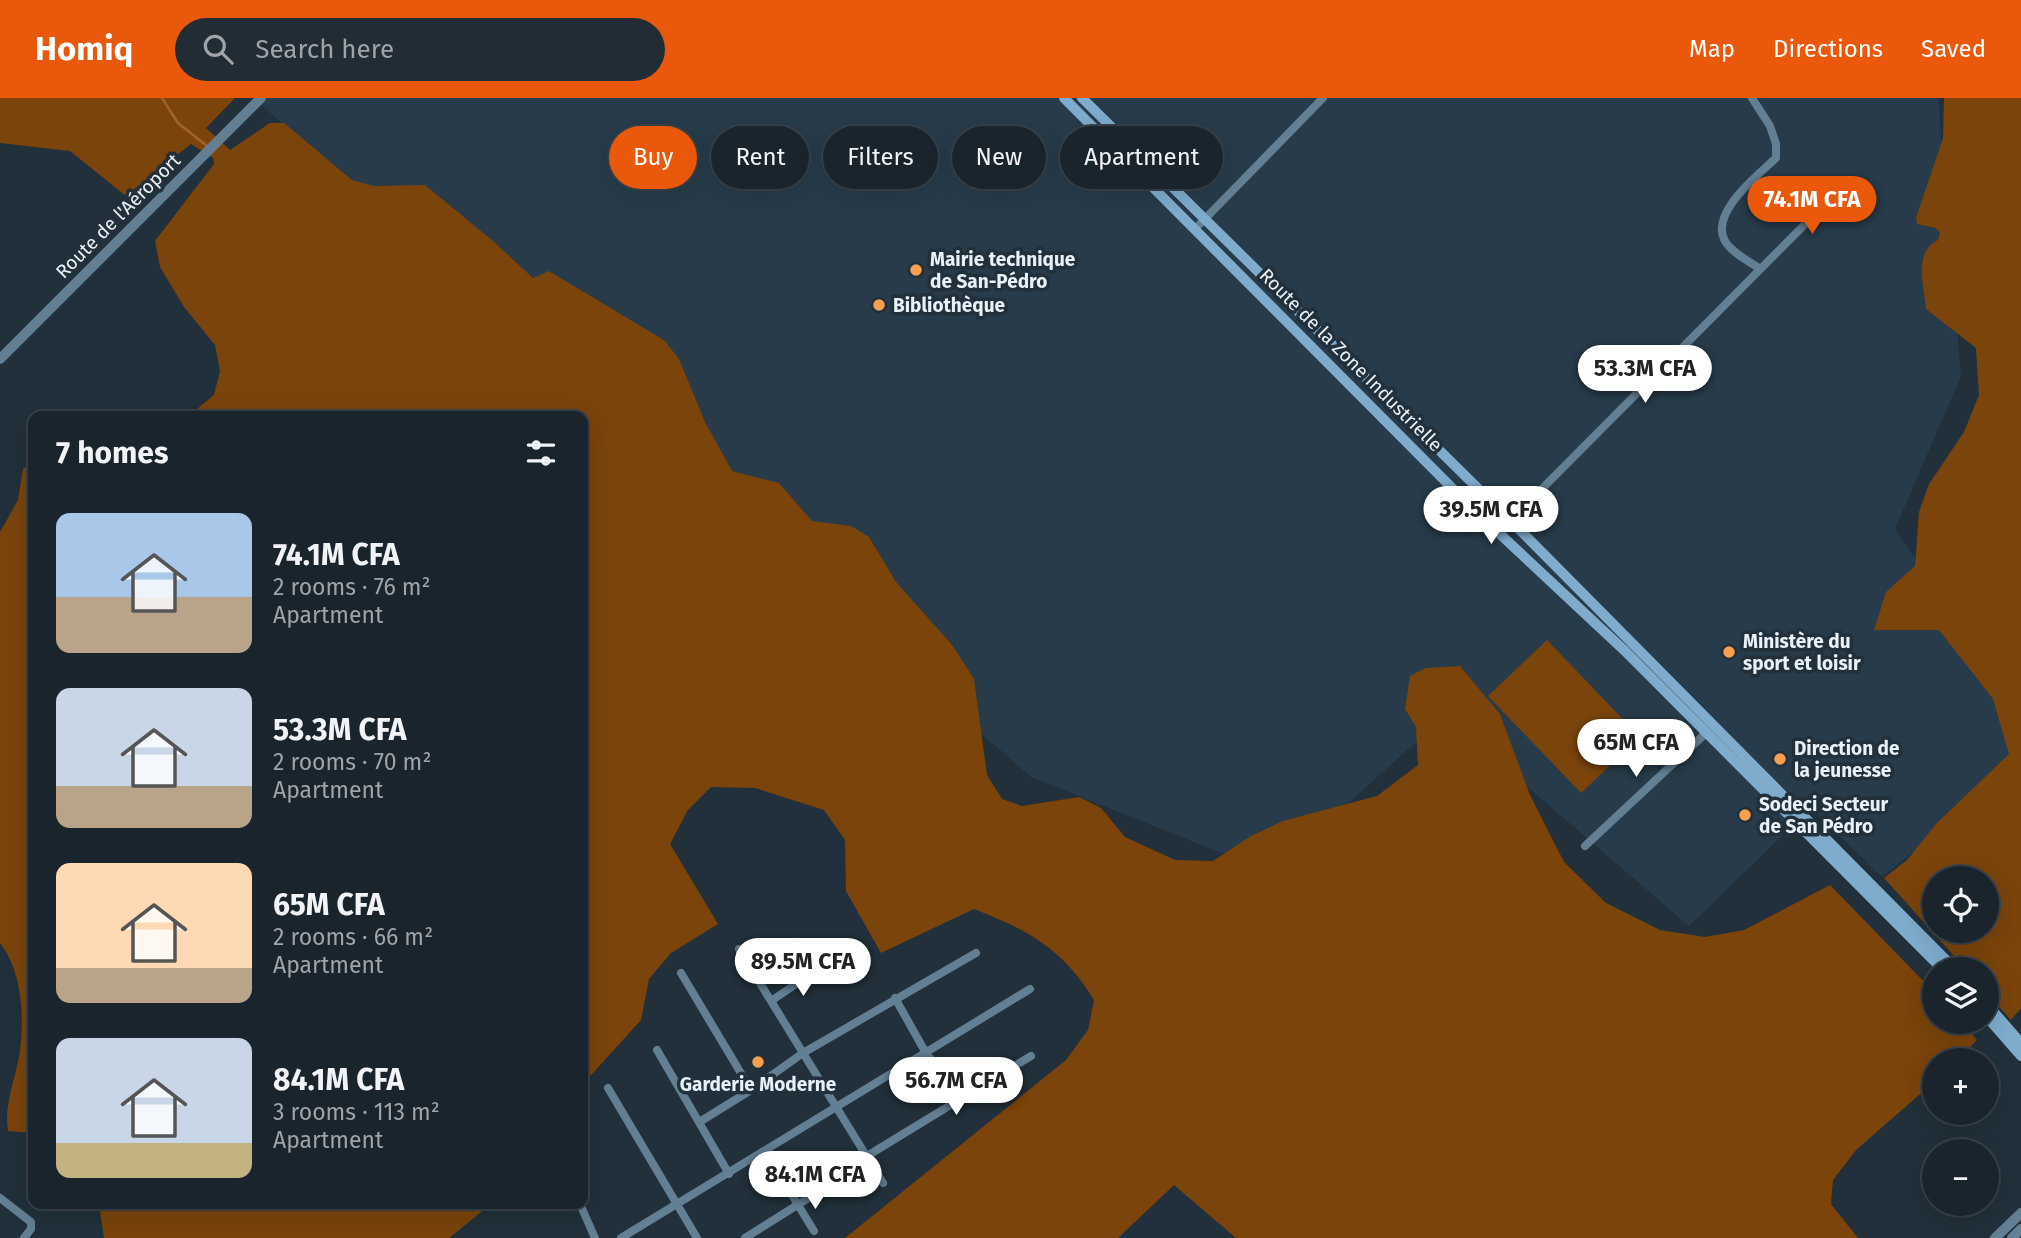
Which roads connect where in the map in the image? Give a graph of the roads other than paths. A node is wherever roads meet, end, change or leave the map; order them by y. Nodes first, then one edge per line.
1 (261, 98) edge
2 (1064, 98) edge
3 (1082, 98) edge
4 (1323, 98) edge
5 (1752, 98) edge
6 (1845, 184) dead end
7 (1206, 218) junction
8 (1196, 228) junction
9 (1759, 268) junction
10 (0, 359) edge
11 (1511, 521) junction
12 (1499, 532) junction
13 (1706, 733) junction
14 (1585, 846) dead end
15 (797, 942) dead end
16 (739, 949) dead end
17 (976, 953) dead end
18 (1930, 957) edge
19 (1943, 957) edge
20 (681, 973) dead end
21 (1030, 989) dead end
22 (895, 998) junction
23 (771, 1001) junction
24 (1999, 1018) edge
25 (1999, 1031) edge
26 (2021, 1043) edge
27 (657, 1050) dead end
28 (803, 1053) junction
29 (927, 1055) junction
30 (1031, 1056) dead end
31 (2021, 1056) edge
32 (608, 1088) dead end
33 (751, 1090) junction
34 (959, 1098) junction
35 (838, 1109) junction
36 (701, 1121) junction
37 (765, 1151) junction
38 (868, 1158) junction
39 (729, 1174) junction
40 (883, 1183) dead end
41 (0, 1198) edge
42 (677, 1204) junction
43 (799, 1204) junction
44 (582, 1209) edge
45 (2021, 1213) edge
46 (2021, 1229) edge
47 (814, 1231) dead end
48 (624, 1237) edge
49 (24, 1238) edge
50 (595, 1238) edge
51 (697, 1238) edge
52 (745, 1238) edge
53 (1995, 1238) edge
54 (2012, 1238) edge

1 - 10 street, Route de l'Aéroport
2 - 8 main road, Route de la Zone Industrielle
3 - 7 main road, Route de la Zone Industrielle
4 - 7 street
5 - 9 street
6 - 9 street
7 - 8 street
7 - 11 main road, Route de la Zone Industrielle
8 - 12 main road, Route de la Zone Industrielle
9 - 11 street
11 - 12 street
11 - 19 main road, Route de la Zone Industrielle
12 - 13 main road, Route de la Zone Industrielle
13 - 14 street
13 - 18 main road, Route de la Zone Industrielle
15 - 23 street
16 - 23 street
17 - 22 street
20 - 33 street
21 - 29 street
22 - 28 street
22 - 29 street
23 - 28 street
24 - 26 main road
25 - 31 main road
27 - 36 street
28 - 33 street
28 - 35 street
29 - 34 street
29 - 35 street
30 - 34 street
32 - 42 street
33 - 36 street
34 - 38 street
35 - 37 street
35 - 38 street
36 - 39 street
37 - 39 street
37 - 43 street
38 - 40 street
38 - 43 street
39 - 42 street
41 - 49 street
42 - 48 street
42 - 51 street
43 - 47 street
43 - 52 street
44 - 50 street
45 - 53 street
46 - 54 street

